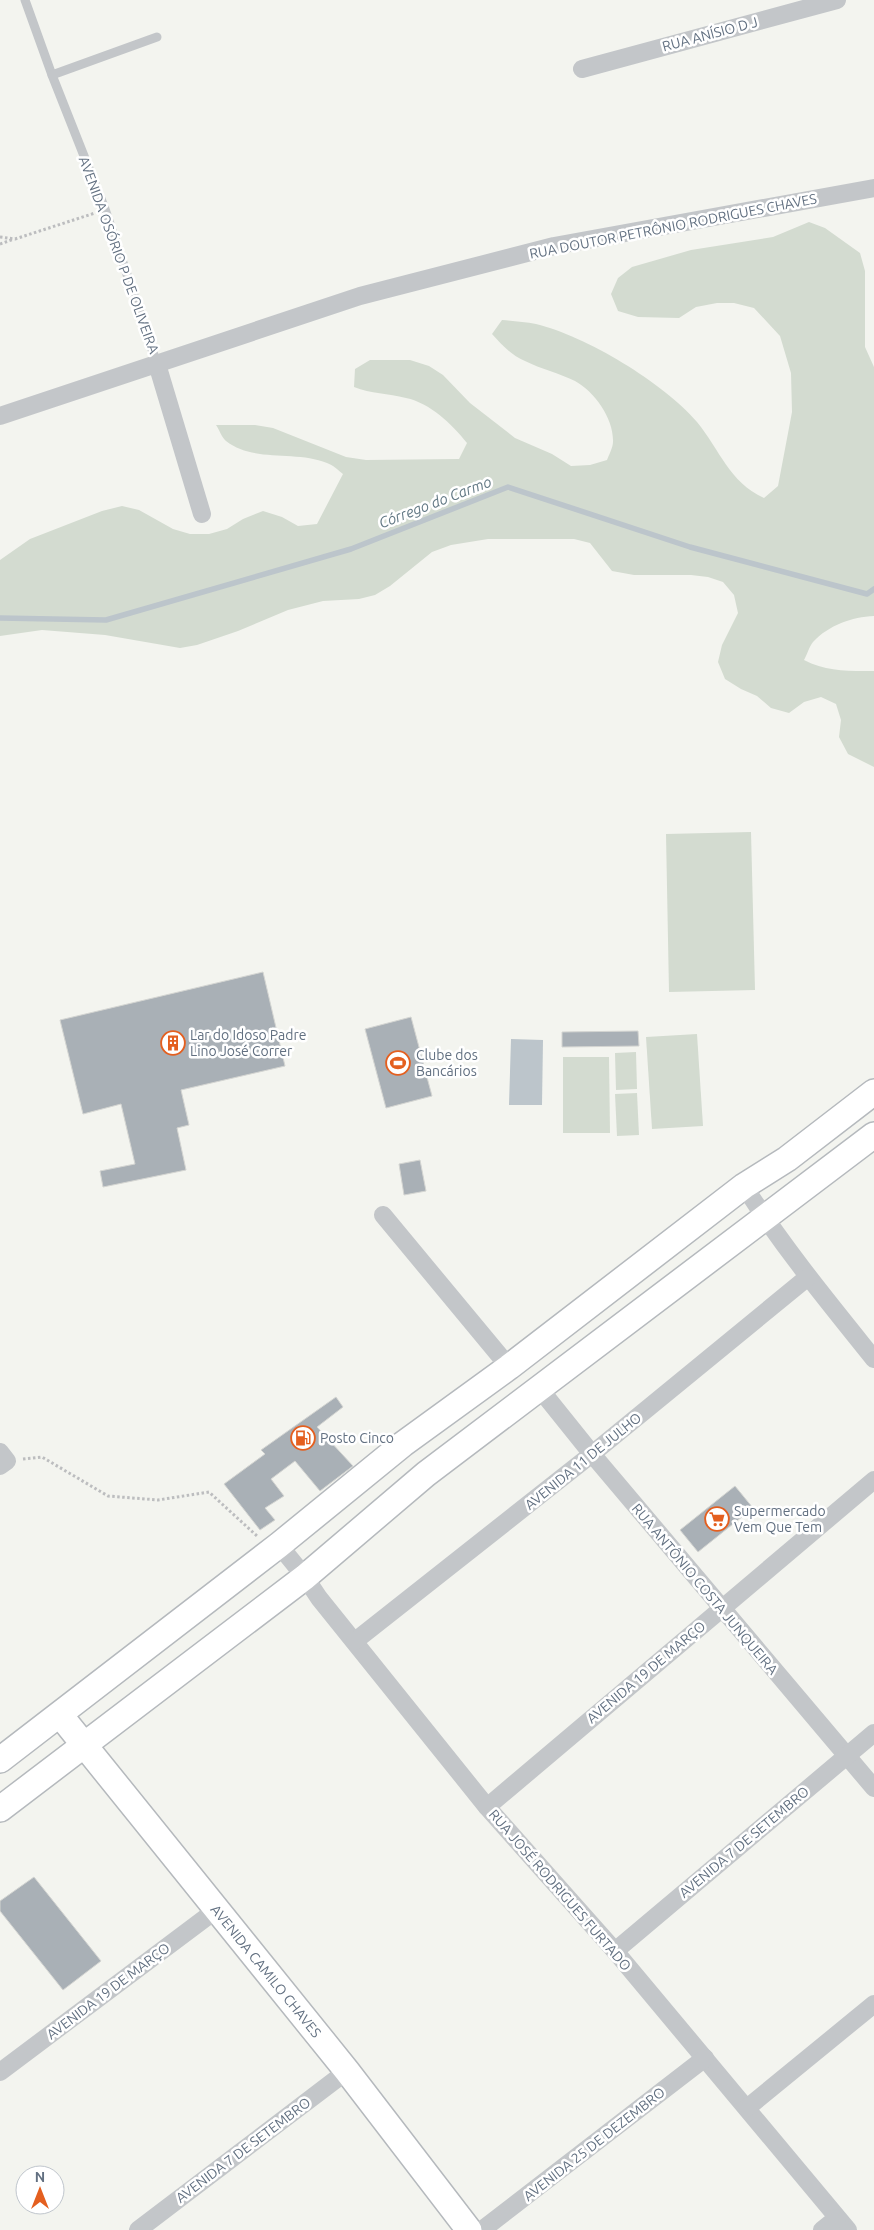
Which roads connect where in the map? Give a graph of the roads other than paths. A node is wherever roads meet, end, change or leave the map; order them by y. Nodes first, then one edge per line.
1 (25, 0) edge
2 (838, 0) edge
3 (157, 37) dead end
4 (582, 68) dead end
5 (52, 75) junction
6 (874, 188) edge
7 (157, 364) junction
8 (0, 416) edge
9 (202, 514) dead end
10 (874, 1092) edge
11 (874, 1135) edge
12 (744, 1186) junction
13 (383, 1215) dead end
14 (764, 1216) junction
15 (808, 1277) junction
16 (874, 1359) edge
17 (508, 1367) junction
18 (539, 1388) junction
19 (403, 1444) junction
20 (592, 1454) junction
21 (426, 1474) junction
22 (874, 1480) edge
23 (270, 1541) junction
24 (305, 1577) junction
25 (722, 1609) junction
26 (355, 1641) junction
27 (60, 1715) junction
28 (874, 1733) edge
29 (84, 1745) junction
30 (846, 1756) junction
31 (0, 1760) edge
32 (874, 1788) edge
33 (487, 1806) junction
34 (0, 1809) edge
35 (216, 1910) junction
36 (615, 1951) junction
37 (874, 2004) edge
38 (705, 2058) junction
39 (347, 2071) junction
40 (0, 2072) edge
41 (746, 2108) junction
42 (842, 2224) edge
43 (138, 2230) edge
44 (469, 2230) edge
45 (482, 2230) edge
46 (822, 2230) edge

1 - 5 lane, AVENIDA OSÓRIO P DE OLIVEIRA
2 - 4 street, RUA ANÍSIO D J
3 - 5 lane
5 - 7 lane, AVENIDA OSÓRIO P DE OLIVEIRA
6 - 7 street, RUA DOUTOR PETRÔNIO RODRIGUES CHAVES
7 - 8 street, RUA DOUTOR PETRÔNIO RODRIGUES CHAVES
7 - 9 street, AVENIDA OSÓRIO P DE OLIVEIRA
10 - 12 main road
11 - 14 main road
12 - 14 street
12 - 17 main road
13 - 17 street
14 - 15 street
14 - 18 main road
15 - 16 street
15 - 20 street, AVENIDA 11 DE JULHO
17 - 19 main road
18 - 20 street, RUA ANTÔNIO COSTA JUNQUEIRA
18 - 21 main road
19 - 21 main road
19 - 23 main road
20 - 25 street, RUA ANTÔNIO COSTA JUNQUEIRA
20 - 26 street, AVENIDA 11 DE JULHO
21 - 24 main road
22 - 25 street, AVENIDA 19 DE MARÇO
23 - 24 street, RUA JOSÉ RODRIGUES FURTADO
23 - 27 main road
24 - 26 street, RUA JOSÉ RODRIGUES FURTADO
24 - 29 main road
25 - 30 street, RUA ANTÔNIO COSTA JUNQUEIRA
25 - 33 street, AVENIDA 19 DE MARÇO
26 - 33 street, RUA JOSÉ RODRIGUES FURTADO
27 - 29 main road, AVENIDA CAMILO CHAVES
27 - 31 main road
28 - 30 street, AVENIDA 7 DE SETEMBRO
29 - 34 main road
29 - 35 main road, AVENIDA CAMILO CHAVES
30 - 32 street, RUA ANTÔNIO COSTA JUNQUEIRA
30 - 36 street, AVENIDA 7 DE SETEMBRO
33 - 36 street, RUA JOSÉ RODRIGUES FURTADO
35 - 39 main road, AVENIDA CAMILO CHAVES
35 - 40 street, AVENIDA 19 DE MARÇO
36 - 38 street, RUA JOSÉ RODRIGUES FURTADO
37 - 41 street
38 - 41 street, RUA JOSÉ RODRIGUES FURTADO
38 - 45 street, AVENIDA 25 DE DEZEMBRO
39 - 43 street, AVENIDA 7 DE SETEMBRO
39 - 44 main road, AVENIDA CAMILO CHAVES
41 - 42 street, RUA JOSÉ RODRIGUES FURTADO
42 - 46 street

